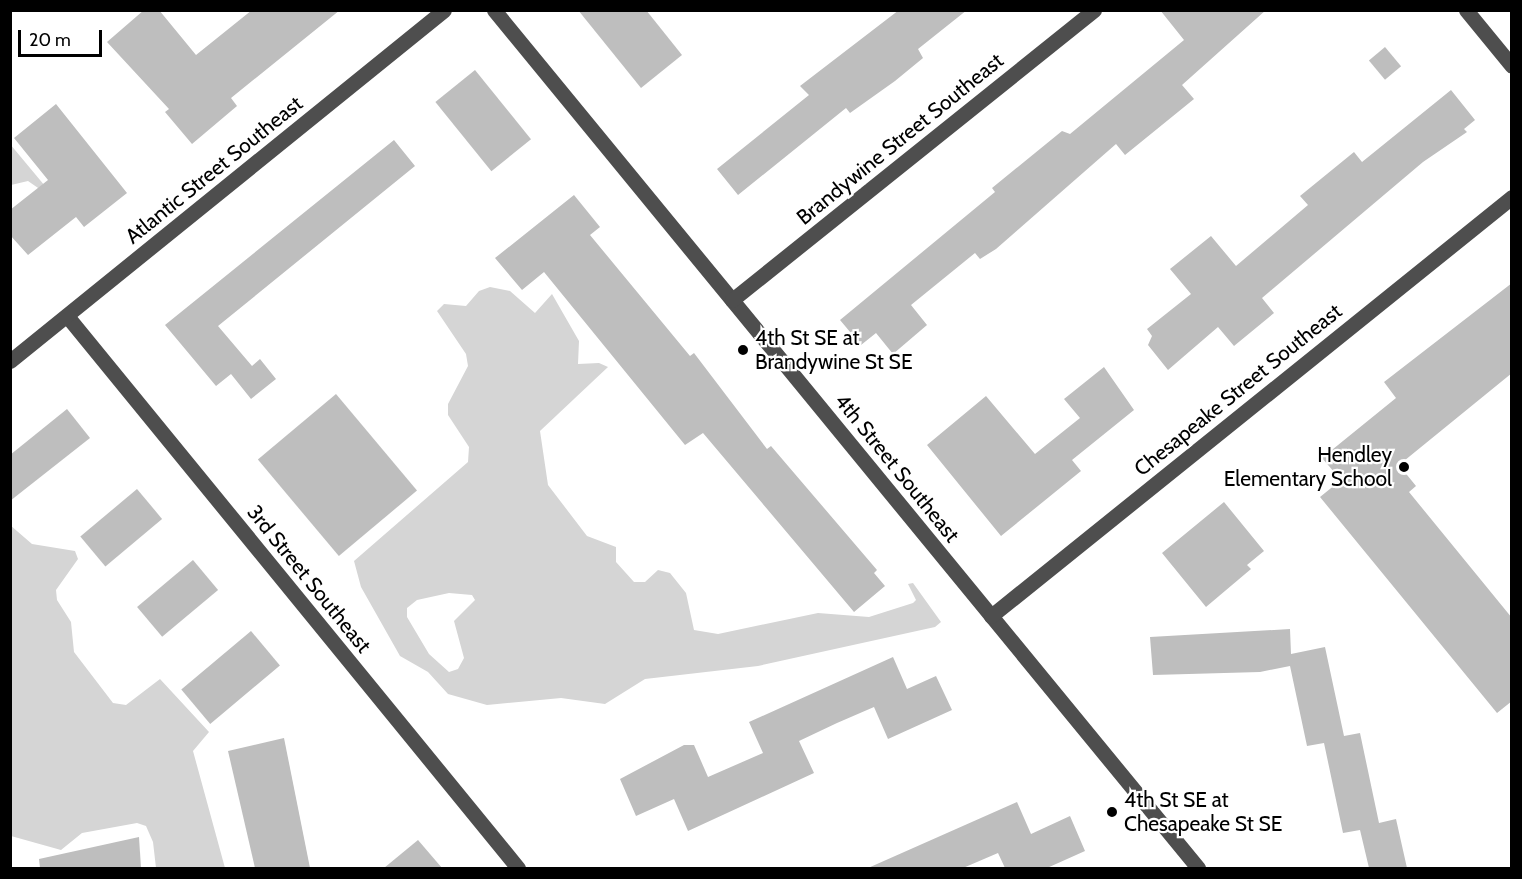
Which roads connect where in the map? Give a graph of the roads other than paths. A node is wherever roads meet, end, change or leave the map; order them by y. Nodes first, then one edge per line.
1 (444, 10) edge
2 (495, 10) edge
3 (1094, 10) edge
4 (1466, 10) edge
5 (1512, 66) edge
6 (1512, 197) edge
7 (732, 300) junction
8 (67, 316) junction
9 (10, 361) edge
10 (991, 615) junction
11 (518, 868) edge
12 (1198, 868) edge

1 - 8 street, Atlantic Street Southeast
2 - 7 street, 4th Street Southeast
3 - 7 street, Brandywine Street Southeast
4 - 5 street
6 - 10 street, Chesapeake Street Southeast
7 - 10 street, 4th Street Southeast
8 - 9 street, Atlantic Street Southeast
8 - 11 street, 3rd Street Southeast
10 - 12 street, 4th Street Southeast

